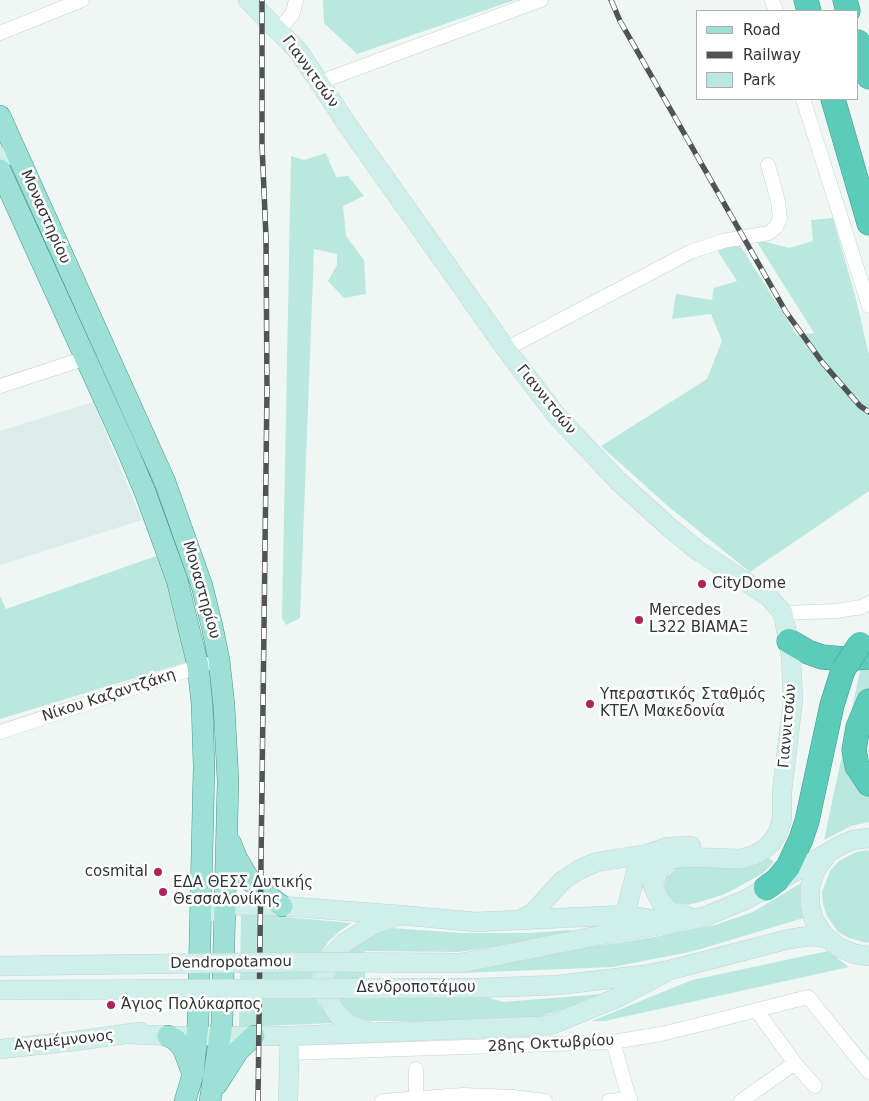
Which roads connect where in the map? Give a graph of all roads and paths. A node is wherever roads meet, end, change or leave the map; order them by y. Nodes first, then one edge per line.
1 (82, 0) edge
2 (248, 0) edge
3 (296, 0) edge
4 (541, 0) edge
5 (279, 30) junction
6 (0, 33) edge
7 (859, 45) edge
8 (869, 77) edge
9 (320, 82) junction
10 (803, 100) edge
11 (833, 100) edge
12 (0, 116) edge
13 (6, 147) edge
14 (768, 165) dead end
15 (0, 170) edge
16 (869, 223) edge
17 (869, 306) edge
18 (506, 350) junction
19 (86, 358) junction
20 (0, 386) edge
21 (869, 603) edge
22 (783, 613) junction
23 (869, 633) edge
24 (789, 641) junction
25 (869, 657) edge
26 (219, 660) junction
27 (198, 666) junction
28 (869, 701) edge
29 (0, 732) edge
30 (869, 784) edge
31 (782, 791) junction
32 (807, 821) junction
33 (227, 834) junction
34 (869, 838) edge
35 (647, 854) junction
36 (810, 873) junction
37 (653, 886) junction
38 (766, 888) junction
39 (225, 906) junction
40 (282, 906) junction
41 (624, 914) junction
42 (400, 915) junction
43 (200, 916) junction
44 (700, 918) junction
45 (513, 921) junction
46 (676, 923) junction
47 (611, 933) junction
48 (827, 938) junction
49 (869, 956) edge
50 (461, 963) joint
51 (0, 966) edge
52 (670, 970) junction
53 (0, 990) edge
54 (756, 1010) junction
55 (221, 1029) junction
56 (198, 1030) junction
57 (128, 1034) junction
58 (376, 1034) junction
59 (168, 1036) junction
60 (254, 1036) junction
61 (612, 1042) junction
62 (290, 1044) junction
63 (0, 1049) edge
64 (796, 1063) junction
65 (416, 1069) dead end
66 (869, 1072) edge
67 (193, 1074) junction
68 (815, 1086) dead end
69 (211, 1098) edge
70 (416, 1100) edge
71 (630, 1100) edge
72 (185, 1101) edge
73 (288, 1101) edge
74 (382, 1101) edge
75 (545, 1101) edge
76 (609, 1101) edge
77 (741, 1101) edge

1 - 6 street
2 - 5 main road, Γιαννιτσών
3 - 5 street
4 - 9 street
5 - 9 main road, Γιαννιτσών
7 - 8 highway
9 - 18 main road, Γιαννιτσών
10 - 17 street
11 - 16 highway
12 - 13 main road, Μοναστηρίου
13 - 26 main road, Μοναστηρίου
14 - 18 street
15 - 19 main road, Μοναστηρίου
18 - 22 main road, Γιαννιτσών
19 - 20 street
19 - 27 main road, Μοναστηρίου
21 - 22 street
22 - 24 main road, Γιαννιτσών
23 - 32 highway, bridge
24 - 25 highway
24 - 31 main road, Γιαννιτσών
26 - 27 street, Νίκου Καζαντζάκη
26 - 33 main road, Μοναστηρίου
27 - 29 street, Νίκου Καζαντζάκη
27 - 43 main road, Μοναστηρίου
28 - 30 highway
31 - 35 main road, Γιαννιτσών
31 - 37 main road, Γιαννιτσών
32 - 36 highway
32 - 38 highway
33 - 39 main road, Μοναστηρίου
33 - 40 main road
34 - 36 main road, Δενδροποτάμου
35 - 37 main road
35 - 41 main road
35 - 45 main road, Γιαννιτσών
36 - 38 main road, Δενδροποτάμου
36 - 48 main road
37 - 44 main road
38 - 44 main road, Δενδροποτάμου
39 - 40 main road
39 - 43 main road
39 - 55 main road, Μοναστηρίου
40 - 42 main road
41 - 45 main road
41 - 46 main road
41 - 47 main road
42 - 45 main road
42 - 58 main road
43 - 56 main road, Μοναστηρίου
44 - 46 main road, Δενδροποτάμου
46 - 47 main road, Δενδροποτάμου
47 - 50 main road, Δενδροποτάμου
48 - 49 main road
48 - 52 main road, Δενδροποτάμου
50 - 51 main road, Dendropotamou, bridge
52 - 53 main road, Δενδροποτάμου, bridge
52 - 58 main road
54 - 61 street, 28ης Οκτωβρίου
54 - 64 street
54 - 66 street, 28ης Οκτωβρίου
55 - 56 main road
55 - 60 main road
55 - 69 main road, Μοναστηρίου
56 - 57 main road, Αγαμέμνονος
56 - 59 main road, Αγαμέμνονος
56 - 67 main road, Μοναστηρίου
57 - 59 main road, Αγαμέμνονος
57 - 63 main road, Αγαμέμνονος
58 - 62 main road
59 - 67 main road
60 - 62 main road
60 - 69 main road
61 - 62 street, 28ης Οκτωβρίου
61 - 71 street
62 - 73 main road
64 - 68 street
64 - 77 street
65 - 70 street
67 - 72 main road, Μοναστηρίου
70 - 74 street
70 - 75 street
71 - 76 street

